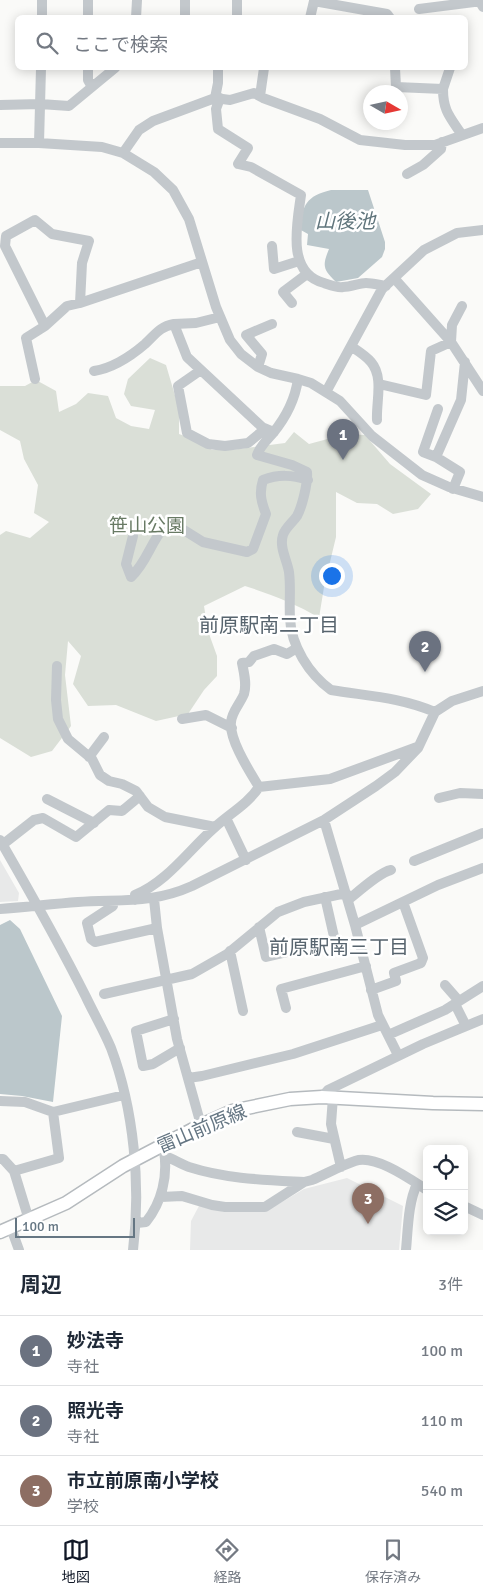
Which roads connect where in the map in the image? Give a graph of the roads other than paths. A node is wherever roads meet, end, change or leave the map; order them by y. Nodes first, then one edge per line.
1 (42, 0) edge
2 (88, 0) edge
3 (137, 0) edge
4 (185, 0) edge
5 (237, 0) edge
6 (483, 7) edge
7 (420, 9) dead end
8 (357, 13) edge
9 (42, 15) edge
10 (88, 15) edge
11 (136, 15) edge
12 (185, 15) edge
13 (237, 15) edge
14 (311, 15) edge
15 (387, 15) edge
16 (41, 70) edge
17 (88, 70) edge
18 (112, 70) edge
19 (218, 70) edge
20 (264, 70) edge
21 (395, 70) edge
22 (449, 70) edge
23 (92, 86) junction
24 (443, 89) junction
25 (260, 96) junction
26 (218, 98) junction
27 (40, 104) junction
28 (0, 105) edge
29 (483, 128) edge
30 (462, 134) junction
31 (442, 142) junction
32 (0, 143) edge
33 (39, 143) junction
34 (123, 153) junction
35 (407, 174) dead end
36 (483, 230) edge
37 (272, 246) dead end
38 (299, 261) junction
39 (202, 262) junction
40 (307, 274) junction
41 (394, 278) junction
42 (386, 286) junction
43 (80, 303) junction
44 (292, 303) dead end
45 (462, 306) dead end
46 (220, 317) junction
47 (174, 324) junction
48 (272, 324) dead end
49 (45, 326) junction
50 (451, 342) junction
51 (352, 347) junction
52 (465, 362) junction
53 (258, 366) junction
54 (201, 370) junction
55 (94, 371) dead end
56 (35, 379) dead end
57 (298, 379) junction
58 (378, 384) junction
59 (483, 391) edge
60 (326, 392) junction
61 (438, 409) dead end
62 (377, 420) dead end
63 (269, 430) junction
64 (436, 457) junction
65 (308, 480) junction
66 (454, 488) junction
67 (483, 497) edge
68 (133, 536) dead end
69 (297, 648) junction
70 (57, 666) dead end
71 (483, 691) edge
72 (435, 712) junction
73 (182, 719) dead end
74 (232, 728) junction
75 (104, 737) dead end
76 (420, 747) junction
77 (89, 758) junction
78 (259, 787) junction
79 (483, 794) edge
80 (140, 796) junction
81 (439, 798) dead end
82 (47, 799) dead end
83 (226, 818) junction
84 (324, 820) junction
85 (94, 823) junction
86 (215, 826) junction
87 (483, 833) edge
88 (1, 843) edge
89 (246, 860) junction
90 (414, 861) dead end
91 (483, 868) edge
92 (391, 870) dead end
93 (347, 896) junction
94 (325, 897) junction
95 (154, 899) junction
96 (135, 900) junction
97 (113, 901) junction
98 (403, 902) junction
99 (38, 906) junction
100 (0, 908) edge
101 (355, 925) junction
102 (259, 927) junction
103 (156, 928) junction
104 (230, 951) junction
105 (366, 966) junction
106 (166, 980) junction
107 (445, 985) dead end
108 (483, 986) edge
109 (372, 990) junction
110 (104, 994) dead end
111 (457, 1002) junction
112 (286, 1008) dead end
113 (243, 1011) dead end
114 (483, 1019) edge
115 (174, 1020) junction
116 (382, 1025) junction
117 (466, 1026) junction
118 (388, 1035) junction
119 (180, 1048) junction
120 (398, 1055) junction
121 (188, 1078) junction
122 (124, 1095) junction
123 (328, 1097) junction
124 (0, 1101) edge
125 (483, 1104) edge
126 (53, 1112) junction
127 (201, 1125) junction
128 (296, 1132) dead end
129 (334, 1139) junction
130 (164, 1150) junction
131 (0, 1159) edge
132 (134, 1160) junction
133 (341, 1168) junction
134 (14, 1171) junction
135 (304, 1182) junction
136 (417, 1184) junction
137 (423, 1188) edge
138 (161, 1197) junction
139 (468, 1208) edge
140 (483, 1215) edge
141 (29, 1220) junction
142 (137, 1223) junction
143 (4, 1229) edge
144 (19, 1250) edge
145 (134, 1250) edge
146 (406, 1250) edge

1 - 9 street
2 - 10 street
3 - 11 street
4 - 12 street
5 - 13 street
6 - 7 street
8 - 14 street
8 - 15 street
16 - 27 street
17 - 23 street
18 - 23 street
19 - 26 street
20 - 25 street
21 - 24 street
22 - 24 street
23 - 27 street
24 - 30 street
25 - 26 street
25 - 31 street
26 - 34 street
26 - 38 street
27 - 28 street
27 - 33 street
29 - 30 street
30 - 31 street
31 - 35 street
32 - 33 street
33 - 34 street
34 - 39 street
36 - 41 street
37 - 38 street
38 - 40 street
39 - 43 street
39 - 46 street
40 - 42 street
40 - 44 street
41 - 42 street
41 - 50 street
42 - 51 street
43 - 49 street
43 - 49 street
45 - 50 street
46 - 47 street
46 - 53 street
47 - 54 street
47 - 55 street
48 - 53 street
49 - 56 street
50 - 52 street
50 - 58 street
51 - 58 street
51 - 60 street
52 - 59 street
52 - 64 street
53 - 57 street
54 - 63 street
54 - 63 street
57 - 60 street
57 - 63 street
58 - 62 street
60 - 66 street
61 - 64 street
63 - 65 street
64 - 66 street
65 - 68 street
65 - 69 street
66 - 67 street
69 - 72 street
69 - 74 street
70 - 77 street
71 - 72 street
72 - 76 street
73 - 74 street
74 - 78 street
75 - 77 street
76 - 78 street
76 - 84 street
77 - 80 street
78 - 83 street
79 - 81 street
80 - 85 street
80 - 86 street
82 - 85 street
83 - 86 street
83 - 89 street
84 - 89 street
84 - 93 street
85 - 88 street
86 - 96 street
87 - 90 street
88 - 99 street
89 - 95 street
91 - 98 street
92 - 93 street
93 - 94 street
93 - 101 street
94 - 102 street
94 - 102 street
95 - 96 street
95 - 103 street
96 - 97 street
97 - 99 street
97 - 103 street
98 - 101 street
98 - 109 street
99 - 100 street
99 - 122 street
101 - 105 street
102 - 104 street
103 - 106 street
104 - 106 street
104 - 113 street
105 - 109 street
105 - 112 street
106 - 110 street
106 - 115 street
107 - 111 street
108 - 111 street
109 - 116 street
111 - 117 street
111 - 118 street
114 - 117 street
115 - 119 street
115 - 119 street
116 - 118 street
116 - 121 street
117 - 120 street
118 - 120 street
119 - 121 street
120 - 123 street
121 - 127 street
122 - 126 street
122 - 132 street
123 - 125 main road, 雷山前原線
123 - 127 main road, 雷山前原線
123 - 129 street
124 - 126 street
126 - 134 street
127 - 130 main road, 雷山前原線
128 - 129 street
129 - 133 street
130 - 132 main road, 雷山前原線
130 - 135 street
130 - 138 street
131 - 134 street
132 - 141 main road, 雷山前原線
132 - 142 street
133 - 135 street
133 - 136 street
134 - 141 street
135 - 138 street
136 - 137 street
136 - 146 street
138 - 142 street
139 - 140 street
141 - 143 main road, 雷山前原線
142 - 145 street
143 - 144 street

